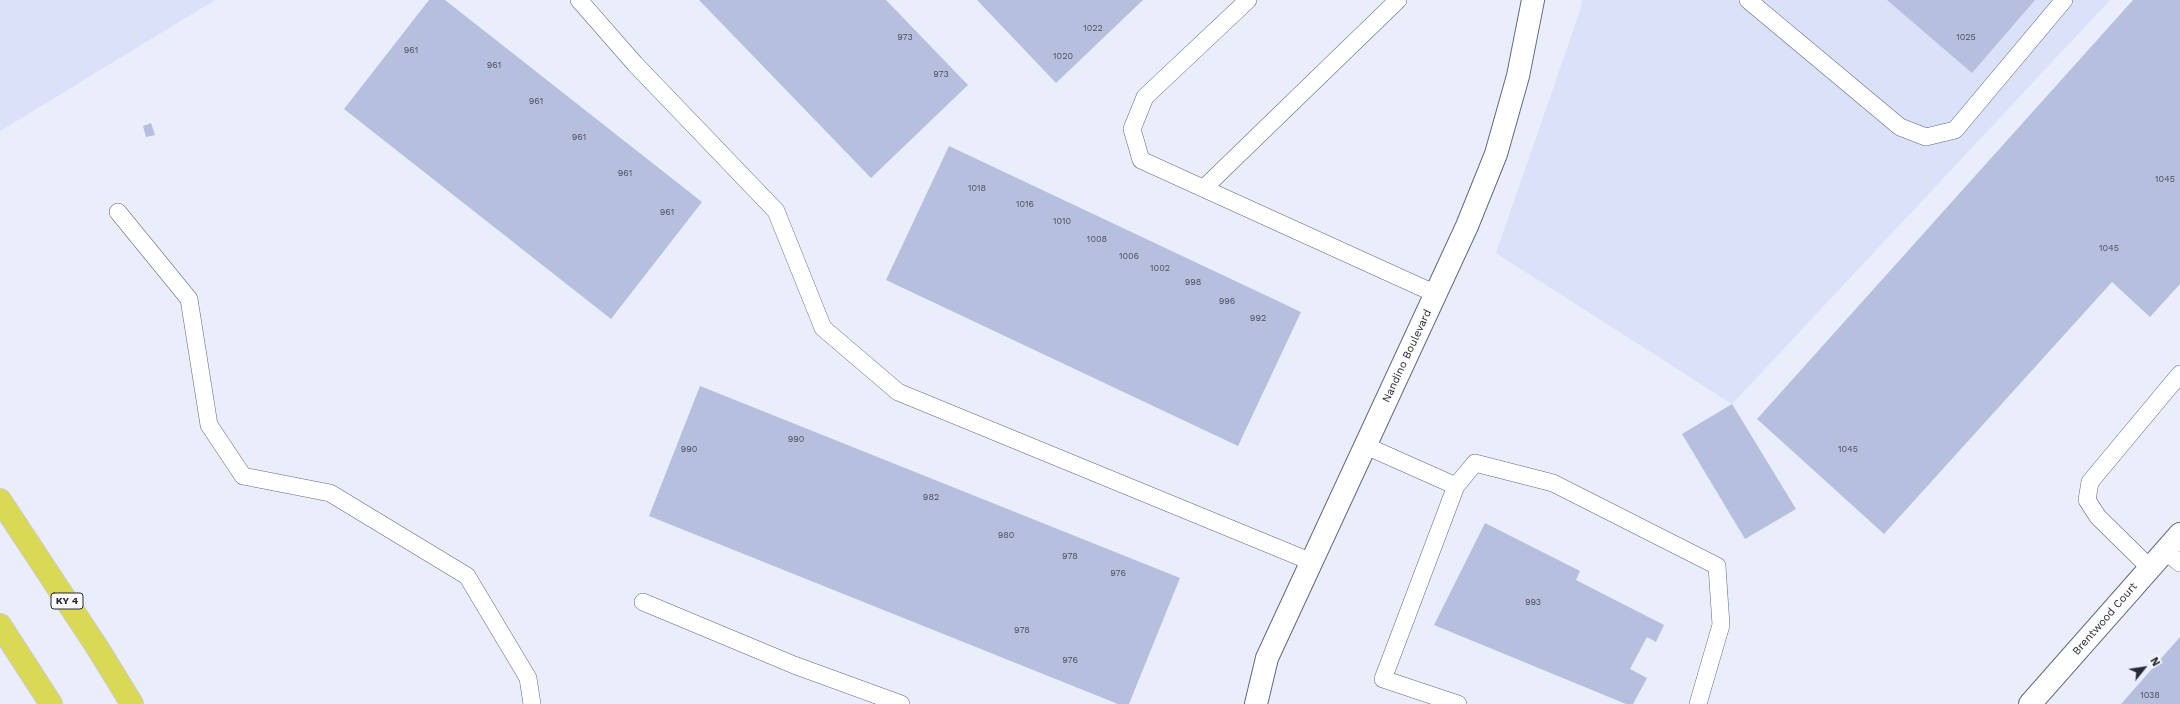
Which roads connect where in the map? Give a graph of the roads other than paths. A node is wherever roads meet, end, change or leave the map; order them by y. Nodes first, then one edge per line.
1 (579, 0) edge
2 (1248, 0) edge
3 (1398, 0) edge
4 (1533, 0) edge
5 (1748, 0) edge
6 (2064, 0) edge
7 (1204, 188) junction
8 (118, 212) dead end
9 (1436, 294) junction
10 (2180, 374) edge
11 (1366, 446) junction
12 (1456, 486) junction
13 (0, 500) edge
14 (2180, 534) edge
15 (2172, 557) edge
16 (1312, 562) junction
17 (2150, 568) junction
18 (643, 602) dead end
19 (0, 625) edge
20 (7, 637) edge
21 (51, 704) edge
22 (132, 704) edge
23 (532, 704) edge
24 (901, 704) edge
25 (1256, 704) edge
26 (1458, 704) edge
27 (1698, 704) edge
28 (2030, 704) edge

1 - 16 lane
2 - 7 lane
3 - 7 lane
4 - 9 street, Nandino Boulevard
5 - 6 lane
7 - 9 lane
8 - 23 lane
9 - 11 street, Nandino Boulevard
10 - 17 lane
11 - 12 lane
11 - 16 street, Nandino Boulevard
12 - 26 lane
12 - 27 lane
13 - 22 highway, KY 4
14 - 15 street, Brentwood Court
15 - 17 street, Brentwood Court
16 - 25 street, Nandino Boulevard
17 - 28 street, Brentwood Court
18 - 24 lane
19 - 20 highway
20 - 21 highway

